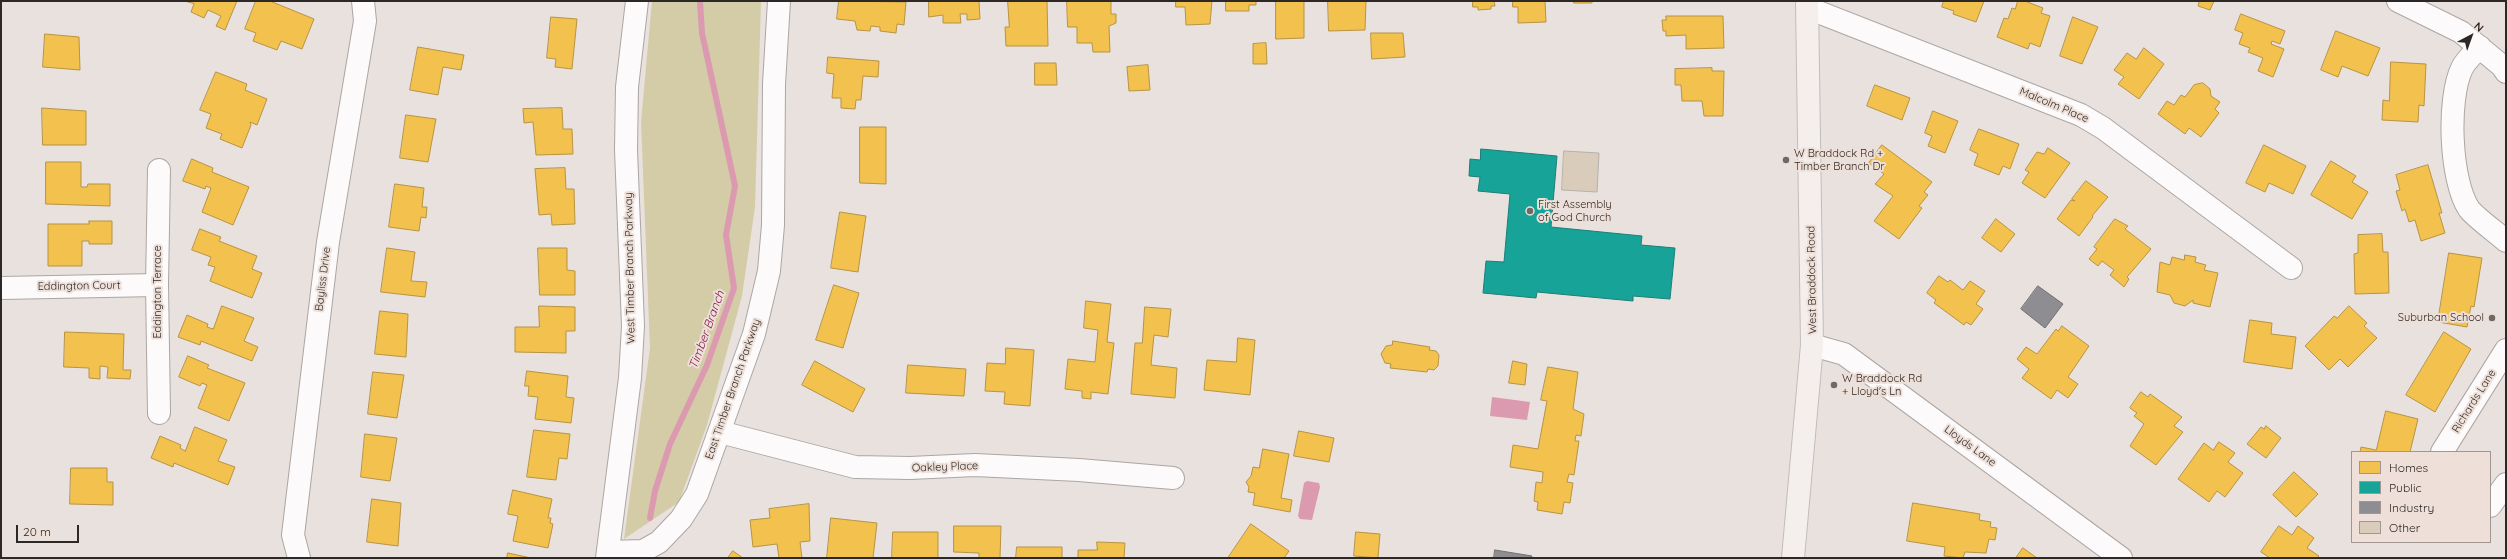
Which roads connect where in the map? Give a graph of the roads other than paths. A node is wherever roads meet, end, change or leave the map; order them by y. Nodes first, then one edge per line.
1 (363, 1) edge
2 (637, 1) edge
3 (779, 1) edge
4 (2398, 1) edge
5 (1808, 5) edge
6 (2480, 47) junction
7 (2505, 65) edge
8 (159, 170) dead end
9 (2506, 241) edge
10 (2291, 268) dead end
11 (157, 285) junction
12 (1, 288) edge
13 (1812, 345) junction
14 (2506, 350) edge
15 (159, 413) dead end
16 (720, 432) junction
17 (2443, 451) edge
18 (1173, 478) dead end
19 (2506, 484) edge
20 (2491, 505) edge
21 (607, 555) edge
22 (299, 558) edge
23 (1793, 558) edge
24 (2121, 558) edge

1 - 22 street, Bayliss Drive
2 - 21 street, West Timber Branch Parkway
3 - 16 street, East Timber Branch Parkway
4 - 6 street
5 - 10 street, Malcolm Place
5 - 13 main road, West Braddock Road
6 - 7 street
6 - 9 street
8 - 11 street, Eddington Terrace
11 - 12 street, Eddington Court
11 - 15 street, Eddington Terrace
13 - 23 main road, West Braddock Road
13 - 24 street, Lloyds Lane
14 - 17 street, Richards Lane
16 - 18 street, Oakley Place
16 - 21 street, East Timber Branch Parkway
19 - 20 street

